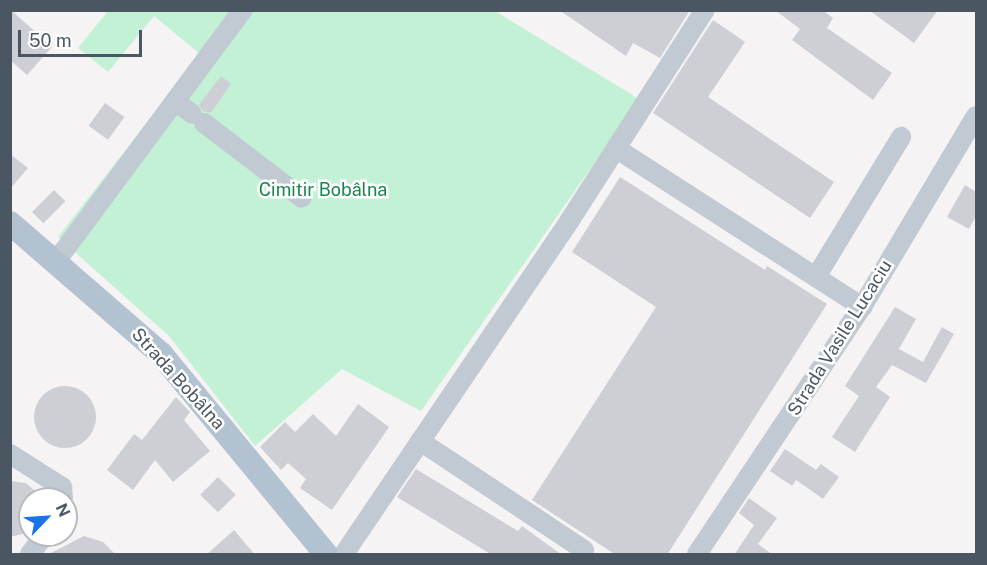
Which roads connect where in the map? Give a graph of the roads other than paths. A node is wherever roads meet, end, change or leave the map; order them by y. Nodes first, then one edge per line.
1 (243, 10) edge
2 (705, 10) edge
3 (175, 101) junction
4 (976, 116) edge
5 (901, 136) dead end
6 (618, 148) junction
7 (302, 198) dead end
8 (10, 222) edge
9 (57, 260) junction
10 (816, 277) junction
11 (862, 307) junction
12 (420, 441) junction
13 (10, 454) edge
14 (62, 487) edge
15 (584, 550) dead end
16 (327, 553) edge
17 (697, 555) edge

1 - 3 street
2 - 6 street
3 - 7 street
3 - 9 street
4 - 11 street, Strada Vasile Lucaciu
5 - 10 street
6 - 10 street
6 - 12 street
8 - 9 main road, Strada Bobâlna
9 - 16 main road, Strada Bobâlna
10 - 11 street
11 - 17 street, Strada Vasile Lucaciu
12 - 15 street
12 - 16 street
13 - 14 street

